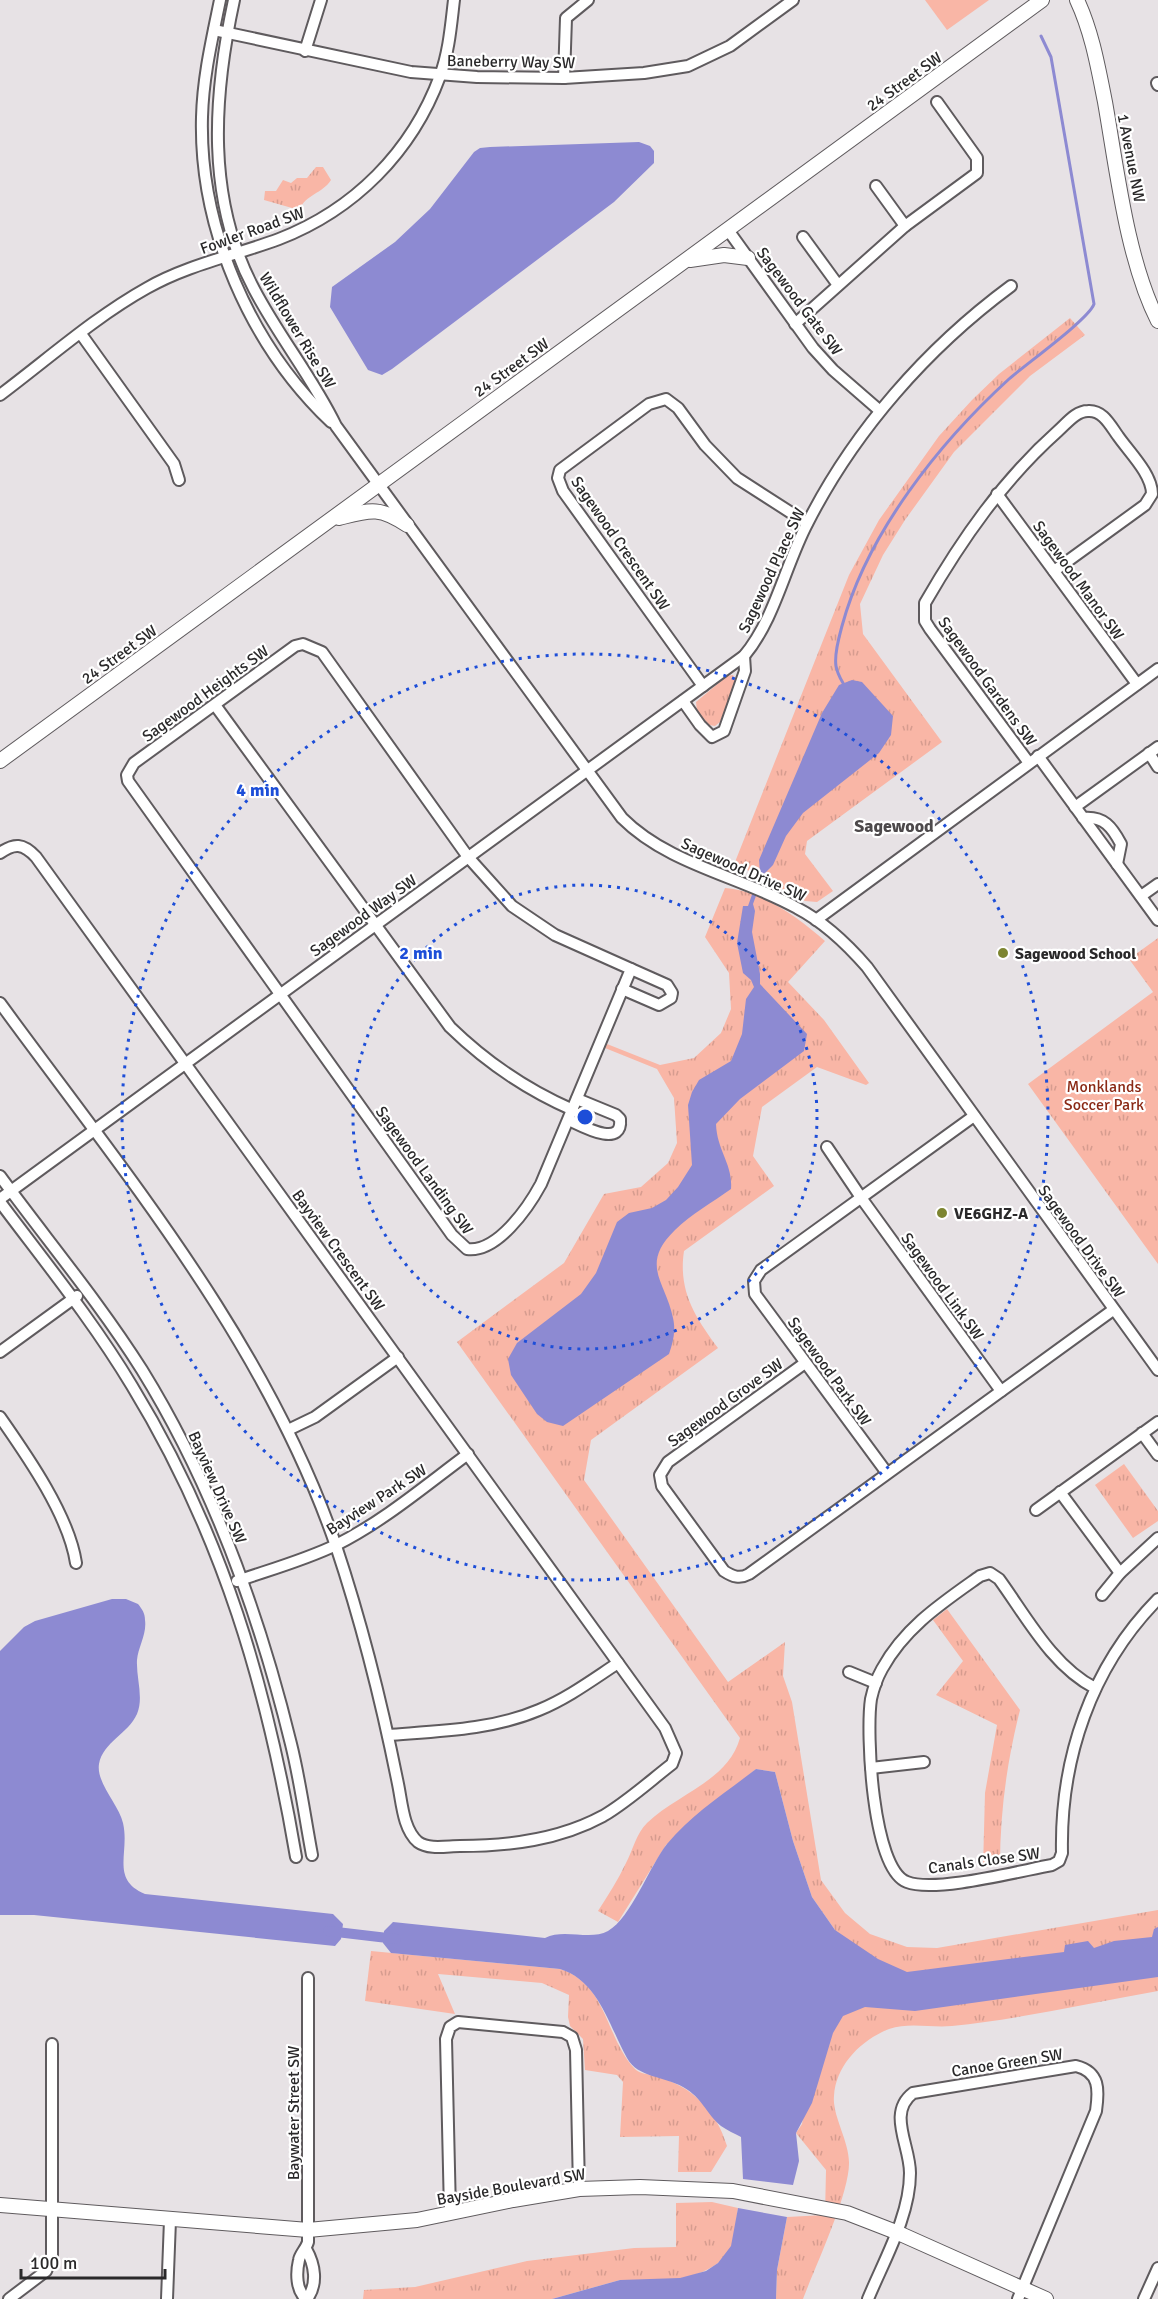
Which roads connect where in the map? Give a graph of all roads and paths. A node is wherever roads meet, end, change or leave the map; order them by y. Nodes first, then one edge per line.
1 (220, 0) edge
2 (234, 0) edge
3 (321, 0) edge
4 (454, 0) edge
5 (588, 0) edge
6 (793, 0) edge
7 (1042, 0) edge
8 (1077, 0) edge
9 (214, 30) junction
10 (227, 33) junction
11 (305, 51) junction
12 (441, 75) junction
13 (564, 78) junction
14 (937, 102) dead end
15 (876, 186) dead end
16 (905, 226) junction
17 (728, 230) junction
18 (803, 237) dead end
19 (239, 253) junction
20 (226, 258) junction
21 (748, 258) junction
22 (687, 260) junction
23 (838, 285) junction
24 (1011, 286) dead end
25 (1158, 321) edge
26 (795, 324) junction
27 (81, 334) junction
28 (0, 395) edge
29 (879, 410) junction
30 (336, 426) junction
31 (179, 480) dead end
32 (380, 486) junction
33 (997, 494) junction
34 (331, 520) junction
35 (807, 523) junction
36 (407, 525) junction
37 (1054, 571) junction
38 (744, 656) junction
39 (1158, 669) edge
40 (1137, 684) junction
41 (703, 686) junction
42 (682, 701) junction
43 (214, 705) junction
44 (1153, 750) edge
45 (1038, 756) junction
46 (0, 761) edge
47 (1029, 763) junction
48 (1158, 766) edge
49 (586, 771) junction
50 (1075, 807) junction
51 (1083, 818) junction
52 (0, 853) edge
53 (468, 857) junction
54 (1117, 864) junction
55 (1158, 884) edge
56 (1141, 896) junction
57 (816, 920) junction
58 (1158, 920) edge
59 (374, 925) junction
60 (631, 969) junction
61 (622, 989) junction
62 (281, 994) junction
63 (0, 1003) edge
64 (186, 1064) junction
65 (578, 1099) junction
66 (571, 1115) junction
67 (974, 1116) junction
68 (94, 1131) junction
69 (827, 1147) dead end
70 (0, 1176) edge
71 (11, 1191) junction
72 (862, 1199) junction
73 (0, 1201) edge
74 (84, 1291) junction
75 (72, 1299) junction
76 (1113, 1310) junction
77 (0, 1352) edge
78 (398, 1357) junction
79 (805, 1363) junction
80 (1158, 1370) edge
81 (1000, 1391) junction
82 (0, 1417) edge
83 (1158, 1422) edge
84 (288, 1430) junction
85 (1142, 1433) junction
86 (468, 1454) junction
87 (1158, 1455) edge
88 (887, 1473) junction
89 (1060, 1492) junction
90 (1036, 1510) dead end
91 (1157, 1542) edge
92 (335, 1545) junction
93 (76, 1563) dead end
94 (1120, 1573) junction
95 (242, 1580) junction
96 (228, 1584) junction
97 (1102, 1595) dead end
98 (1158, 1599) edge
99 (618, 1663) junction
100 (849, 1672) dead end
101 (876, 1683) junction
102 (1095, 1688) junction
103 (388, 1735) junction
104 (924, 1762) dead end
105 (871, 1768) junction
106 (312, 1855) dead end
107 (296, 1857) dead end
108 (308, 1978) dead end
109 (52, 2044) dead end
110 (579, 2189) junction
111 (0, 2205) edge
112 (52, 2208) junction
113 (450, 2212) junction
114 (170, 2220) junction
115 (308, 2230) junction
116 (896, 2232) junction
117 (306, 2249) junction
118 (1158, 2268) edge
119 (1020, 2294) edge
120 (9, 2299) edge
121 (167, 2299) edge
122 (306, 2299) edge
123 (868, 2299) edge
124 (1046, 2299) edge
125 (1144, 2299) edge

1 - 9 street, Wildflower Rise SW
2 - 10 street, Wildflower Rise SW
3 - 11 street
4 - 12 street, Fowler Road SW
5 - 13 street
6 - 13 street, Baneberry Way SW
7 - 17 street, 24 Street SW
8 - 25 street, 1 Avenue NW
9 - 10 street, Baneberry Way SW
9 - 20 street, Wildflower Rise SW
10 - 11 street, Baneberry Way SW
10 - 19 street, Wildflower Rise SW
11 - 12 street, Baneberry Way SW
12 - 13 street, Baneberry Way SW
12 - 19 street, Fowler Road SW
14 - 16 street
15 - 16 street
16 - 23 street
17 - 21 street, Sagewood Gate SW
17 - 22 street, 24 Street SW
18 - 23 street
19 - 20 street, Fowler Road SW
19 - 30 street, Wildflower Rise SW
20 - 27 street, Fowler Road SW
20 - 30 street, Wildflower Rise SW
21 - 22 street
21 - 26 street, Sagewood Gate SW
22 - 32 street, 24 Street SW
23 - 26 street
24 - 29 street, Sagewood Place SW
26 - 29 street, Sagewood Gate SW
27 - 28 street, Fowler Road SW
27 - 31 street
29 - 35 street, Sagewood Place SW
30 - 32 street, Wildflower Rise SW
32 - 34 street, 24 Street SW
32 - 36 street, Sagewood Drive SW
33 - 37 street, Sagewood Manor SW
33 - 37 street, Sagewood Gardens SW
33 - 47 street, Sagewood Gardens SW
34 - 36 street
34 - 46 street, 24 Street SW
35 - 38 street, Sagewood Place SW
35 - 41 street, Sagewood Crescent SW
36 - 49 street, Sagewood Drive SW
37 - 40 street, Sagewood Manor SW
38 - 41 street, Sagewood Way SW
38 - 42 street, Sagewood Place SW
39 - 40 street
40 - 45 street
41 - 42 street, Sagewood Way SW
42 - 49 street, Sagewood Way SW
43 - 53 street, Sagewood Heights SW
43 - 59 street
43 - 62 street, Sagewood Heights SW
44 - 48 street
44 - 50 street
45 - 47 street
45 - 50 street
47 - 57 street
49 - 53 street, Sagewood Way SW
49 - 57 street, Sagewood Drive SW
50 - 51 street
51 - 54 street
51 - 54 street
52 - 64 street, Bayview Crescent SW
53 - 59 street, Sagewood Way SW
53 - 60 street
54 - 56 street
55 - 56 street
56 - 58 street
57 - 67 street, Sagewood Drive SW
59 - 62 street, Sagewood Way SW
59 - 66 street
60 - 61 street, Sagewood Landing SW
60 - 61 street
61 - 65 street, Sagewood Landing SW
62 - 64 street, Sagewood Way SW
62 - 66 street, Sagewood Landing SW
63 - 68 street
64 - 68 street, Sagewood Way SW
64 - 78 street, Bayview Crescent SW
65 - 66 street, Sagewood Landing SW
65 - 66 street
67 - 72 street, Sagewood Park SW
67 - 76 street, Sagewood Drive SW
68 - 71 street, Sagewood Way SW
68 - 84 street
69 - 72 street, Sagewood Link SW
70 - 71 street, Bayview Drive SW
71 - 73 street, Sagewood Way SW
71 - 74 street, Bayview Drive SW
72 - 79 street, Sagewood Park SW
72 - 81 street, Sagewood Link SW
73 - 75 street, Bayview Drive SW
74 - 75 street
74 - 95 street, Bayview Drive SW
75 - 77 street
75 - 96 street, Bayview Drive SW
76 - 80 street, Sagewood Drive SW
76 - 81 street
78 - 84 street
78 - 86 street, Bayview Crescent SW
79 - 88 street, Sagewood Park SW
79 - 88 street, Sagewood Grove SW
81 - 88 street
82 - 93 street
83 - 85 street
84 - 92 street
85 - 87 street
85 - 89 street
86 - 92 street, Bayview Park SW
86 - 99 street, Bayview Crescent SW
89 - 90 street
89 - 94 street
91 - 94 street
92 - 95 street, Bayview Park SW
92 - 103 street
94 - 97 street
95 - 96 street, Bayview Park SW
95 - 106 street, Bayview Drive SW
96 - 107 street, Bayview Drive SW
98 - 102 street, Canals Close SW
99 - 103 street
99 - 103 street, Bayview Crescent SW
100 - 101 street
101 - 102 street, Canals Close SW
101 - 105 street, Canals Close SW
102 - 105 street, Canals Close SW
104 - 105 street
108 - 115 street, Baywater Street SW
109 - 112 street
110 - 113 street, Bayside Boulevard SW
110 - 113 street
110 - 116 street, Bayside Boulevard SW
111 - 112 street, Bayside Boulevard SW
112 - 114 street, Bayside Boulevard SW
112 - 120 street
113 - 115 street, Bayside Boulevard SW
114 - 115 street, Bayside Boulevard SW
114 - 121 street
115 - 117 street, Baywater Street SW
116 - 119 street, Bayside Boulevard SW
116 - 119 street, Canoe Green SW
116 - 123 street
117 - 122 street, Baywater Street SW
117 - 122 street, Baywater Street SW
118 - 125 street
119 - 124 street, Bayside Boulevard SW

